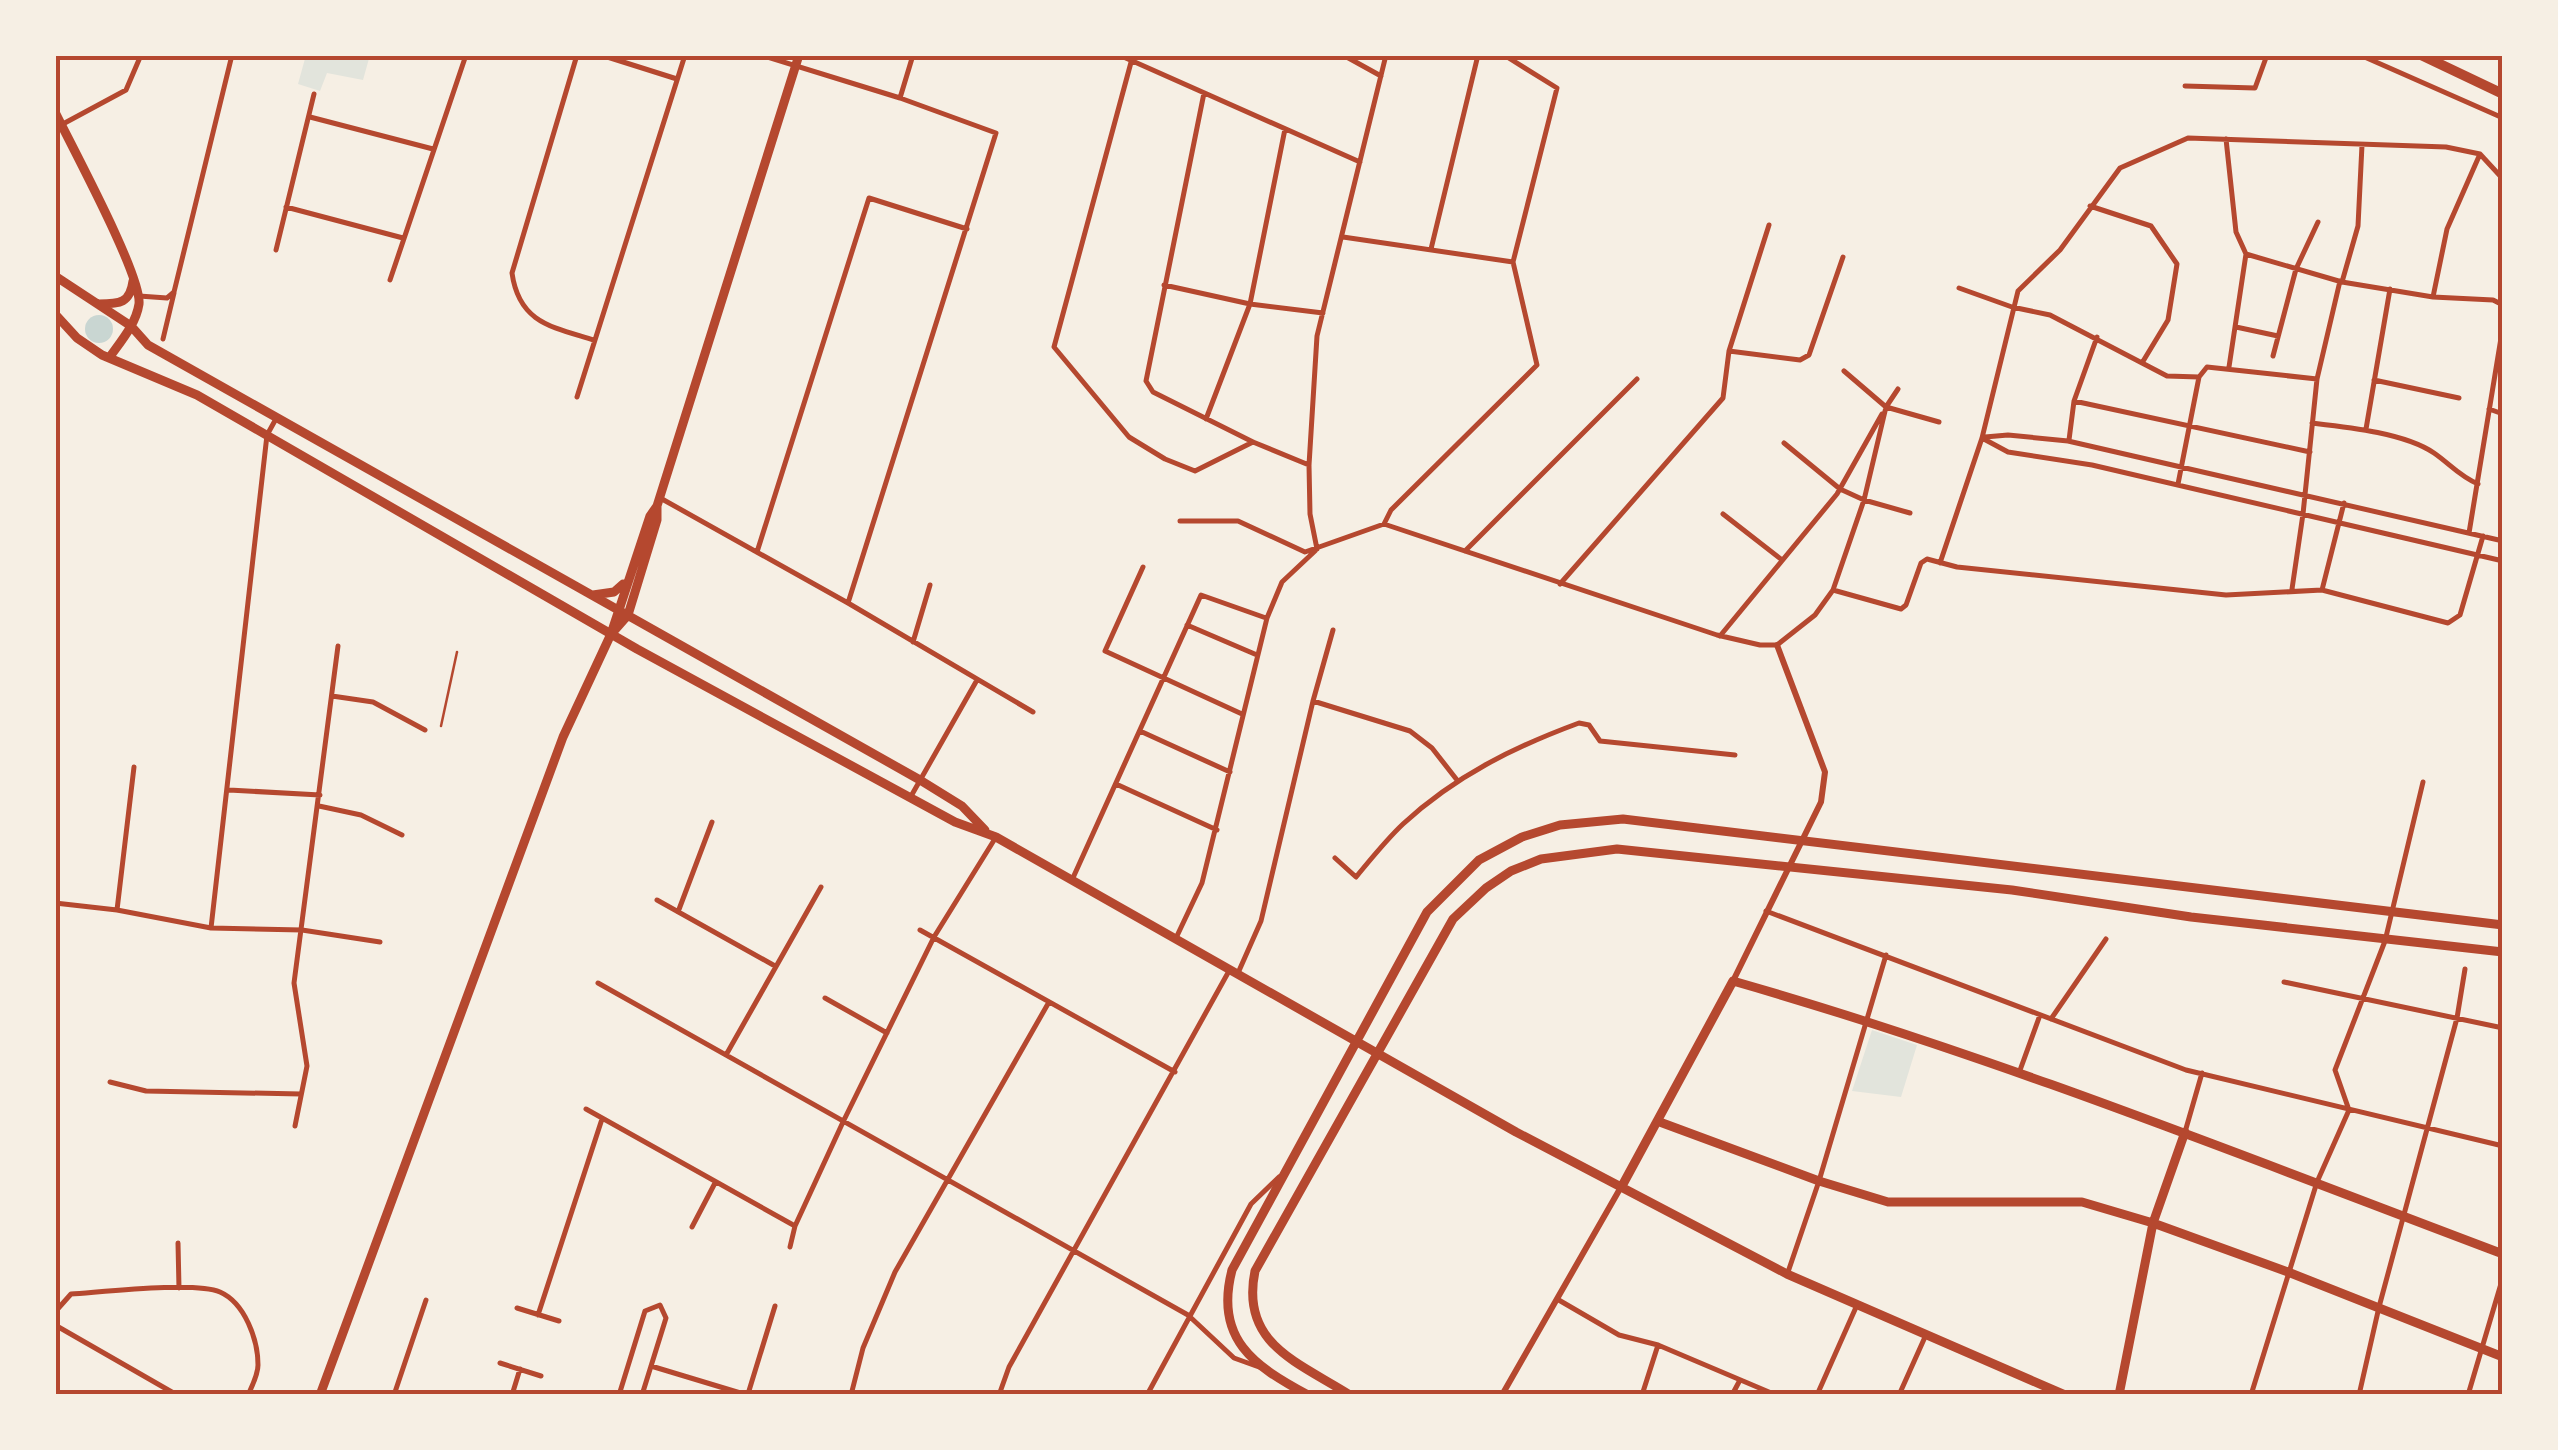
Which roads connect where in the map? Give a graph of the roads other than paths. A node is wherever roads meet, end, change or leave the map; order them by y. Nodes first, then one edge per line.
1 (141, 55) edge
2 (232, 55) edge
3 (466, 55) edge
4 (577, 55) edge
5 (601, 55) edge
6 (685, 55) edge
7 (761, 55) edge
8 (914, 55) edge
9 (1119, 55) edge
10 (1343, 55) edge
11 (1386, 55) edge
12 (1478, 55) edge
13 (1504, 55) edge
14 (2267, 55) edge
15 (2360, 55) edge
16 (2421, 55) edge
17 (1133, 57) edge
18 (797, 60) edge
19 (1381, 76) junction
20 (678, 79) junction
21 (2185, 86) dead end
22 (314, 94) dead end
23 (1204, 94) junction
24 (2503, 94) edge
25 (900, 98) junction
26 (55, 112) edge
27 (309, 116) junction
28 (2503, 118) edge
29 (61, 125) junction
30 (1285, 129) junction
31 (2226, 138) junction
32 (2362, 145) junction
33 (433, 149) junction
34 (2480, 154) junction
35 (1360, 162) junction
36 (2503, 179) edge
37 (286, 206) junction
38 (2090, 206) junction
39 (2318, 222) dead end
40 (1769, 225) dead end
41 (967, 229) junction
42 (1343, 237) junction
43 (403, 238) junction
44 (1431, 248) junction
45 (276, 250) dead end
46 (2246, 254) junction
47 (1843, 257) dead end
48 (1513, 262) junction
49 (2296, 268) junction
50 (55, 276) edge
51 (133, 278) junction
52 (390, 280) dead end
53 (2341, 282) junction
54 (1164, 285) junction
55 (1960, 288) dead end
56 (2390, 289) junction
57 (174, 292) junction
58 (138, 296) junction
59 (2433, 297) junction
60 (94, 304) junction
61 (1250, 304) junction
62 (2503, 305) edge
63 (2012, 307) junction
64 (1323, 313) junction
65 (55, 314) edge
66 (131, 326) junction
67 (2236, 326) junction
68 (2503, 326) edge
69 (2278, 336) junction
70 (2097, 337) junction
71 (163, 338) dead end
72 (594, 340) junction
73 (1729, 351) junction
74 (2273, 356) dead end
75 (109, 358) junction
76 (2142, 364) junction
77 (2229, 368) junction
78 (1844, 371) dead end
79 (2200, 377) junction
80 (1637, 379) dead end
81 (2317, 379) junction
82 (2374, 380) junction
83 (1898, 389) dead end
84 (577, 397) dead end
85 (2459, 398) dead end
86 (2074, 401) junction
87 (1886, 407) junction
88 (2489, 408) junction
89 (2503, 414) edge
90 (277, 418) junction
91 (1206, 419) junction
92 (1939, 422) dead end
93 (2312, 424) junction
94 (2188, 426) junction
95 (2366, 429) junction
96 (267, 435) junction
97 (1982, 438) junction
98 (2068, 441) junction
99 (1253, 442) junction
100 (1784, 443) dead end
101 (2310, 452) junction
102 (1309, 465) junction
103 (2180, 468) junction
104 (2178, 484) junction
105 (2478, 484) junction
106 (1840, 489) junction
107 (2304, 496) junction
108 (1864, 500) junction
109 (658, 502) junction
110 (2344, 503) junction
111 (1910, 513) dead end
112 (1724, 514) dead end
113 (2304, 514) junction
114 (1180, 520) dead end
115 (2338, 522) junction
116 (1384, 524) junction
117 (2469, 533) junction
118 (2483, 536) junction
119 (2503, 541) edge
120 (1317, 549) junction
121 (1465, 551) junction
122 (757, 552) junction
123 (2478, 554) junction
124 (635, 560) junction
125 (1782, 560) junction
126 (2503, 561) edge
127 (1940, 562) junction
128 (1142, 567) dead end
129 (930, 584) dead end
130 (1560, 584) junction
131 (1834, 590) junction
132 (2292, 590) junction
133 (2322, 590) junction
134 (592, 595) junction
135 (848, 603) junction
136 (618, 610) junction
137 (628, 615) junction
138 (1266, 618) junction
139 (1188, 625) junction
140 (1333, 630) dead end
141 (612, 634) junction
142 (1720, 636) junction
143 (913, 642) junction
144 (1777, 645) junction
145 (338, 646) dead end
146 (456, 652) dead end
147 (1257, 656) junction
148 (1164, 678) junction
149 (977, 680) junction
150 (332, 696) junction
151 (1312, 701) junction
152 (1032, 712) dead end
153 (1242, 714) junction
154 (441, 726) dead end
155 (426, 730) dead end
156 (1140, 731) junction
157 (1735, 755) dead end
158 (134, 767) dead end
159 (1230, 772) junction
160 (920, 780) junction
161 (1457, 780) junction
162 (2423, 782) dead end
163 (1116, 784) junction
164 (229, 790) junction
165 (320, 796) junction
166 (910, 798) junction
167 (319, 806) junction
168 (712, 822) dead end
169 (1217, 830) junction
170 (402, 835) dead end
171 (991, 835) junction
172 (1804, 840) junction
173 (1335, 858) dead end
174 (1790, 868) junction
175 (1072, 880) junction
176 (821, 887) dead end
177 (657, 900) dead end
178 (55, 903) edge
179 (117, 910) junction
180 (2392, 910) junction
181 (1766, 911) junction
182 (678, 912) junction
183 (2503, 924) edge
184 (211, 928) junction
185 (302, 930) junction
186 (920, 930) dead end
187 (934, 937) junction
188 (1176, 938) junction
189 (2106, 940) dead end
190 (2385, 941) junction
191 (380, 942) dead end
192 (2503, 952) edge
193 (1886, 955) junction
194 (775, 966) junction
195 (2466, 970) dead end
196 (1234, 971) junction
197 (1733, 981) junction
198 (2284, 982) dead end
199 (598, 983) dead end
200 (825, 998) dead end
201 (2360, 998) junction
202 (1049, 1002) junction
203 (2040, 1015) junction
204 (2457, 1018) junction
205 (1865, 1019) junction
206 (2051, 1019) junction
207 (2503, 1028) edge
208 (886, 1033) junction
209 (1357, 1040) junction
210 (1378, 1051) junction
211 (726, 1055) junction
212 (1174, 1072) junction
213 (2019, 1074) junction
214 (2202, 1074) junction
215 (110, 1082) dead end
216 (303, 1094) junction
217 (586, 1109) dead end
218 (2349, 1110) junction
219 (602, 1119) junction
220 (1658, 1121) junction
221 (843, 1122) junction
222 (296, 1126) dead end
223 (2429, 1128) junction
224 (2184, 1132) junction
225 (2503, 1146) edge
226 (1285, 1172) junction
227 (948, 1181) junction
228 (1819, 1181) junction
229 (2317, 1182) junction
230 (715, 1183) junction
231 (1622, 1186) junction
232 (2403, 1216) junction
233 (2152, 1223) junction
234 (795, 1226) junction
235 (692, 1227) dead end
236 (178, 1243) dead end
237 (790, 1247) dead end
238 (1073, 1250) junction
239 (2503, 1254) edge
240 (2288, 1272) junction
241 (1787, 1274) junction
242 (2503, 1277) edge
243 (179, 1288) junction
244 (1557, 1299) junction
245 (426, 1300) dead end
246 (1858, 1305) junction
247 (775, 1306) dead end
248 (2379, 1307) junction
249 (517, 1308) dead end
250 (55, 1312) edge
251 (538, 1315) junction
252 (1188, 1315) junction
253 (559, 1321) dead end
254 (55, 1325) edge
255 (1925, 1337) junction
256 (1658, 1345) junction
257 (2481, 1348) junction
258 (2503, 1356) edge
259 (500, 1362) dead end
260 (651, 1366) junction
261 (1259, 1367) junction
262 (520, 1369) junction
263 (541, 1376) dead end
264 (1740, 1380) junction
265 (1506, 1393) edge
266 (176, 1395) edge
267 (248, 1395) edge
268 (320, 1395) edge
269 (394, 1395) edge
270 (512, 1395) edge
271 (618, 1395) edge
272 (642, 1395) edge
273 (747, 1395) edge
274 (850, 1395) edge
275 (1000, 1395) edge
276 (1147, 1395) edge
277 (1308, 1395) edge
278 (1350, 1395) edge
279 (1642, 1395) edge
280 (1732, 1395) edge
281 (1776, 1395) edge
282 (1818, 1395) edge
283 (1899, 1395) edge
284 (2065, 1395) edge
285 (2120, 1395) edge
286 (2252, 1395) edge
287 (2359, 1395) edge
288 (2468, 1395) edge

1 - 29 street
2 - 57 street
3 - 33 street
4 - 72 street
5 - 20 street
6 - 20 street
7 - 18 street
8 - 25 street
9 - 17 street
10 - 19 street
11 - 19 street
12 - 44 street
13 - 48 street
14 - 21 street
15 - 28 street
16 - 24 highway
17 - 23 street
17 - 99 street
18 - 25 street
18 - 109 main road
19 - 35 street
20 - 72 street
22 - 27 street
23 - 30 street
23 - 54 street
25 - 41 street
26 - 29 main road
27 - 33 street
27 - 37 street
29 - 51 main road
30 - 35 street
30 - 61 street
31 - 32 street
31 - 38 street
31 - 46 street
32 - 34 street
32 - 53 street
33 - 43 street
34 - 36 street
34 - 59 street
35 - 42 street
37 - 43 street
37 - 45 street
38 - 63 street
38 - 76 street
39 - 49 street
40 - 73 street
41 - 122 street
41 - 135 street
42 - 44 street
42 - 64 street
43 - 52 street
44 - 48 street
46 - 49 street
46 - 67 street
47 - 73 street
48 - 116 street
49 - 53 street
49 - 69 street
50 - 60 main road
51 - 58 main road
51 - 60 main road
53 - 56 street
53 - 81 street
54 - 61 street
54 - 91 street
55 - 63 street
56 - 59 street
56 - 82 street
57 - 58 street
57 - 71 street
58 - 66 main road
59 - 62 street
60 - 66 main road
61 - 64 street
61 - 91 street
63 - 70 street
63 - 97 street
64 - 102 street
65 - 75 main road
66 - 75 main road
66 - 90 main road
67 - 69 street
67 - 77 street
68 - 88 street
69 - 74 street
70 - 76 street
70 - 86 street
72 - 84 street
73 - 130 street
75 - 96 main road
76 - 79 street
77 - 79 street
77 - 81 street
78 - 87 street
79 - 94 street
80 - 121 street
81 - 93 street
82 - 85 street
82 - 95 street
83 - 87 street
86 - 94 street
86 - 98 street
87 - 92 street
87 - 106 street
87 - 108 street
88 - 89 street
88 - 105 street
90 - 96 street
90 - 134 main road
91 - 99 street
93 - 95 street
93 - 101 street
94 - 101 street
94 - 103 street
95 - 105 street
96 - 141 main road
96 - 164 street
97 - 98 street
97 - 104 street
97 - 127 street
98 - 103 street
99 - 102 street
100 - 106 street
101 - 107 street
102 - 120 street
103 - 104 street
103 - 107 street
104 - 113 street
105 - 117 street
106 - 108 street
106 - 125 street
107 - 110 street
107 - 113 street
108 - 111 street
108 - 131 street
109 - 122 street
109 - 124 main road
109 - 137 main road
110 - 115 street
110 - 117 street
112 - 125 street
113 - 115 street
113 - 132 street
114 - 120 street
115 - 123 street
115 - 133 street
116 - 120 street
116 - 121 street
117 - 118 street
118 - 119 street
118 - 123 street
120 - 138 street
121 - 130 street
122 - 135 street
123 - 126 street
123 - 133 street
124 - 134 main road
124 - 136 main road
125 - 142 street
127 - 131 street
127 - 132 street
128 - 148 street
129 - 143 street
130 - 142 street
131 - 144 street
132 - 133 street
134 - 136 main road
135 - 143 street
136 - 137 main road
136 - 141 main road
137 - 141 main road
137 - 160 main road
138 - 139 street
138 - 147 street
139 - 147 street
139 - 148 street
140 - 151 street
141 - 166 main road
141 - 268 main road
142 - 144 street
143 - 149 street
144 - 172 street
145 - 150 street
146 - 154 lane
147 - 153 street
148 - 153 street
148 - 156 street
149 - 152 street
149 - 160 street
150 - 155 street
150 - 165 street
151 - 161 street
151 - 196 street
153 - 159 street
156 - 159 street
156 - 163 street
157 - 161 street
158 - 179 street
159 - 169 street
160 - 166 street
160 - 171 main road
161 - 173 street
162 - 180 street
163 - 169 street
163 - 175 street
164 - 165 street
164 - 184 street
165 - 167 street
166 - 171 main road
167 - 170 street
167 - 185 street
168 - 182 street
169 - 188 street
171 - 175 main road
171 - 187 street
172 - 174 street
172 - 180 main road
172 - 209 main road
174 - 181 street
174 - 190 main road
174 - 210 main road
175 - 188 main road
176 - 194 street
177 - 182 street
178 - 179 street
179 - 184 street
180 - 183 main road
180 - 190 street
181 - 193 street
181 - 197 street
182 - 194 street
184 - 185 street
185 - 191 street
185 - 216 street
186 - 187 street
187 - 202 street
187 - 208 street
188 - 196 main road
189 - 206 street
190 - 192 main road
190 - 201 street
193 - 203 street
193 - 205 street
194 - 211 street
195 - 204 street
196 - 209 main road
196 - 212 street
197 - 205 main road
197 - 220 main road
198 - 201 street
199 - 211 street
200 - 208 street
201 - 204 street
201 - 218 street
202 - 212 street
202 - 227 street
203 - 206 street
203 - 213 street
204 - 207 street
204 - 223 street
205 - 213 main road
205 - 228 street
206 - 214 street
208 - 221 street
209 - 210 main road
209 - 226 main road
210 - 231 main road
210 - 278 main road
211 - 221 street
212 - 238 street
213 - 224 main road
214 - 218 street
214 - 224 street
215 - 216 street
216 - 222 street
217 - 219 street
218 - 223 street
218 - 229 street
219 - 230 street
219 - 251 street
220 - 228 main road
220 - 231 main road
221 - 227 street
221 - 234 street
223 - 225 street
223 - 232 street
224 - 229 main road
224 - 233 main road
226 - 252 street
226 - 261 main road
227 - 238 street
227 - 274 street
228 - 233 main road
228 - 241 street
229 - 232 main road
229 - 240 street
230 - 234 street
230 - 235 street
231 - 241 main road
231 - 244 street
232 - 239 main road
232 - 248 street
233 - 240 main road
233 - 285 main road
234 - 237 street
236 - 243 street
238 - 252 street
238 - 275 street
240 - 248 main road
240 - 286 street
241 - 246 main road
242 - 257 street
243 - 250 street
243 - 267 street
244 - 256 street
244 - 265 street
245 - 269 street
246 - 255 main road
246 - 282 street
247 - 273 street
248 - 257 main road
248 - 287 street
249 - 251 street
251 - 253 street
252 - 261 street
252 - 276 street
254 - 266 street
255 - 283 street
255 - 284 main road
256 - 264 street
256 - 279 street
257 - 258 main road
257 - 288 street
259 - 262 street
260 - 271 street
260 - 272 street
260 - 273 street
261 - 277 main road
262 - 263 street
262 - 270 street
264 - 280 street
264 - 281 street

